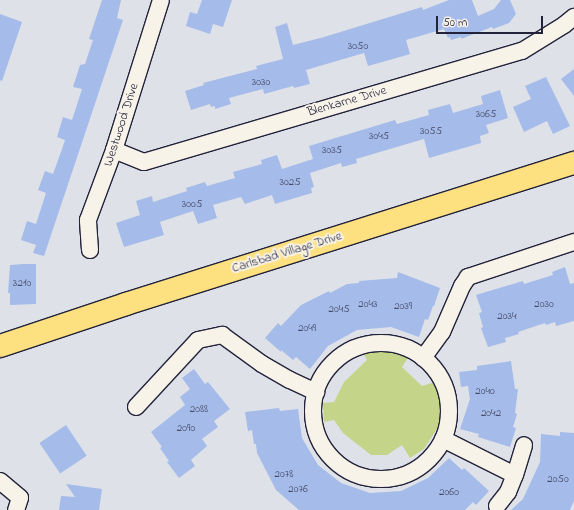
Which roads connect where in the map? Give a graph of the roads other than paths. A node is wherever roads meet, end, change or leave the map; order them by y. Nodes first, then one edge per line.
1 (161, 0) edge
2 (574, 17) edge
3 (114, 150) junction
4 (574, 163) edge
5 (574, 242) edge
6 (90, 250) dead end
7 (0, 346) edge
8 (422, 358) junction
9 (316, 392) junction
10 (136, 407) dead end
11 (443, 439) junction
12 (524, 445) dead end
13 (516, 475) junction
14 (0, 481) edge
15 (497, 506) dead end
16 (16, 510) edge

1 - 3 street, Westwood Drive
2 - 3 street, Blenkarne Drive
3 - 6 street, Westwood Drive
4 - 7 main road, Carlsbad Village Drive
5 - 8 street
8 - 9 street
8 - 11 street
9 - 10 street
9 - 11 street
11 - 13 street
12 - 13 street
13 - 15 street
14 - 16 street

